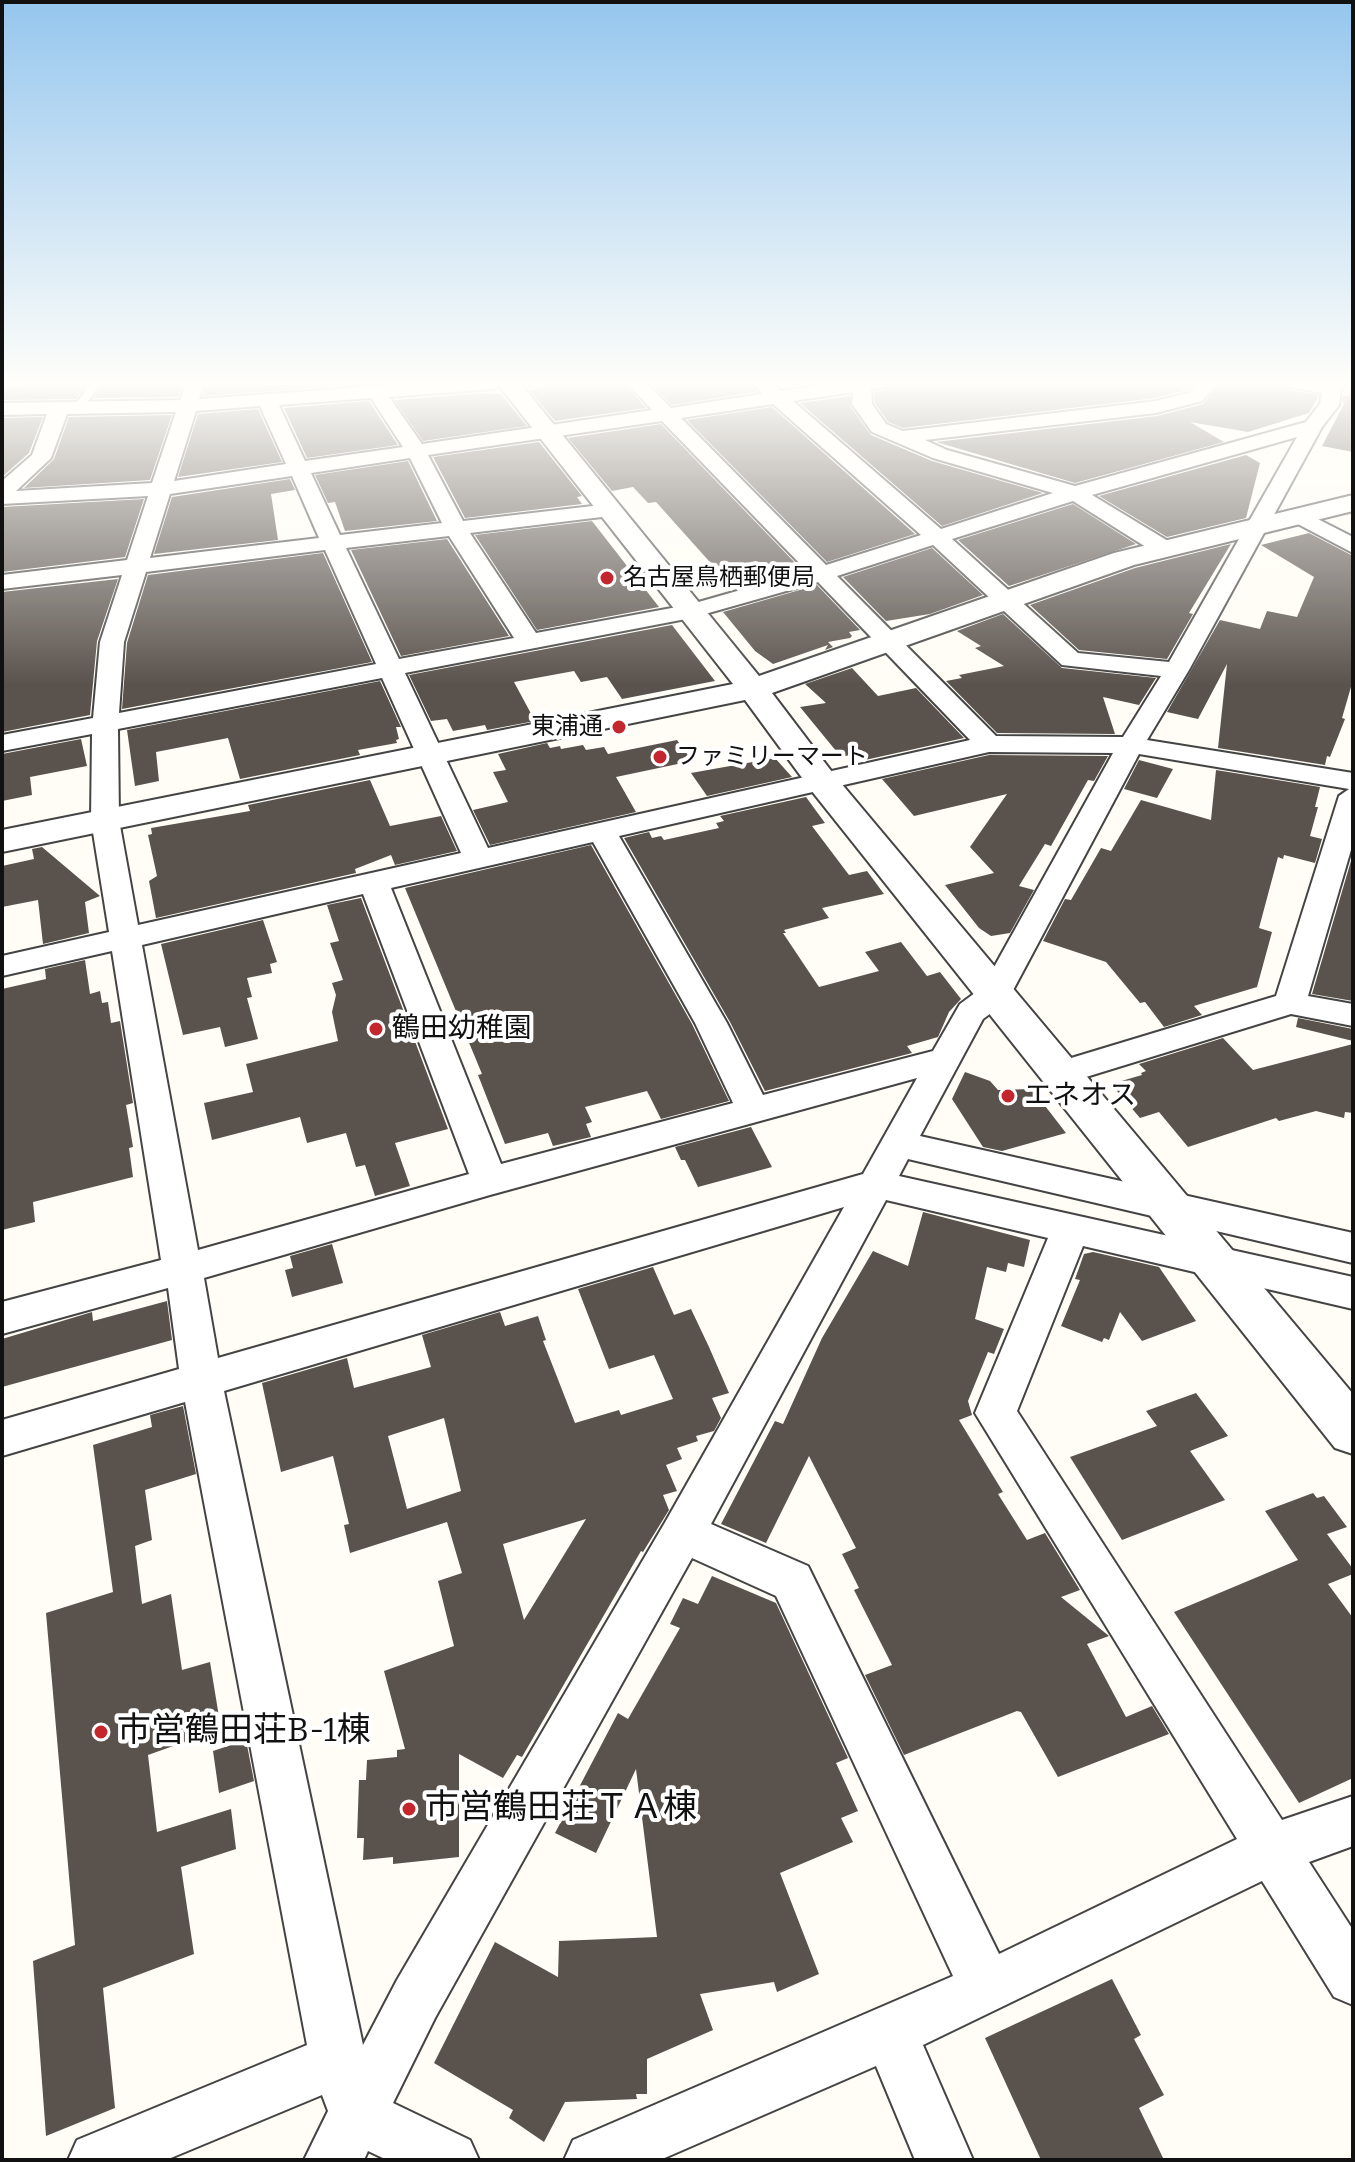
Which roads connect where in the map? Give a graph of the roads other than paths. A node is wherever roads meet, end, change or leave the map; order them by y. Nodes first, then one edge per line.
1 (163, 484) edge
2 (194, 484) edge
3 (305, 484) edge
4 (433, 484) edge
5 (589, 484) edge
6 (736, 484) edge
7 (876, 484) edge
8 (1043, 484) edge
9 (1107, 484) edge
10 (1281, 484) edge
11 (161, 489) junction
12 (1075, 493) junction
13 (2, 498) edge
14 (1353, 503) edge
15 (610, 510) junction
16 (1302, 517) junction
17 (456, 529) junction
18 (1256, 529) junction
19 (936, 536) junction
20 (333, 544) junction
21 (1353, 546) edge
22 (1165, 549) junction
23 (136, 567) junction
24 (823, 573) junction
25 (2, 582) edge
26 (1004, 599) junction
27 (691, 611) junction
28 (891, 641) junction
29 (530, 643) junction
30 (390, 668) junction
31 (1177, 670) junction
32 (753, 689) junction
33 (105, 724) junction
34 (2, 743) edge
35 (989, 744) junction
36 (1131, 745) junction
37 (430, 754) junction
38 (1353, 781) edge
39 (823, 783) junction
40 (1353, 796) edge
41 (105, 820) junction
42 (602, 832) junction
43 (2, 841) edge
44 (479, 860) junction
45 (374, 883) junction
46 (125, 938) junction
47 (2, 966) edge
48 (995, 994) junction
49 (1290, 1003) junction
50 (1353, 1015) edge
51 (945, 1059) junction
52 (1060, 1073) junction
53 (754, 1112) junction
54 (898, 1144) junction
55 (490, 1181) junction
56 (875, 1184) junction
57 (1170, 1208) junction
58 (1071, 1228) junction
59 (1353, 1248) edge
60 (1213, 1260) junction
61 (182, 1269) junction
62 (1353, 1293) edge
63 (2, 1318) edge
64 (201, 1380) junction
65 (1353, 1432) edge
66 (2, 1438) edge
67 (683, 1533) junction
68 (1353, 1821) edge
69 (1270, 1850) junction
70 (1353, 1978) edge
71 (987, 1988) junction
72 (890, 2032) junction
73 (338, 2060) junction
74 (346, 2138) edge
75 (97, 2160) edge
76 (450, 2160) edge
77 (593, 2160) edge
78 (944, 2160) edge

1 - 11 street
2 - 11 street
3 - 20 street
4 - 17 street
5 - 15 street
6 - 24 street
7 - 19 street
8 - 12 street
9 - 12 street
10 - 18 street
11 - 13 street
11 - 23 street
12 - 19 street
12 - 22 street
14 - 16 street
15 - 17 street
15 - 27 street
16 - 18 street
16 - 21 street
17 - 20 street
17 - 29 street
18 - 22 street
18 - 31 street
19 - 24 street
19 - 26 street
20 - 23 street
20 - 30 street
22 - 26 street
23 - 25 street
23 - 33 street
24 - 27 street
24 - 28 street
26 - 28 street
26 - 31 street
27 - 29 street
27 - 32 street
28 - 32 street
28 - 35 street
29 - 30 street
30 - 33 street
30 - 37 street
31 - 36 street
32 - 37 street
32 - 39 street
33 - 34 street
33 - 41 street
35 - 36 street
35 - 39 street
36 - 38 street
36 - 48 street
37 - 41 street
37 - 44 street
39 - 42 street
39 - 48 street
40 - 49 street
41 - 43 street
41 - 46 street
42 - 44 street
42 - 53 street
44 - 45 street
45 - 46 street
45 - 55 street
46 - 47 street
46 - 61 street
48 - 51 street
48 - 52 street
49 - 50 street
49 - 52 street
51 - 53 street
51 - 54 street
52 - 57 street
53 - 55 street
54 - 56 street
54 - 57 street
55 - 61 street
56 - 58 street
56 - 64 street
56 - 67 street
57 - 59 street
57 - 60 street
58 - 60 street
58 - 69 street
60 - 62 street
60 - 65 street
61 - 63 street
61 - 64 street
64 - 66 street
64 - 73 street
67 - 71 street
67 - 74 street
68 - 69 street
69 - 70 street
69 - 71 street
71 - 72 street
72 - 77 street
72 - 78 street
73 - 74 street
73 - 75 street
74 - 76 street

